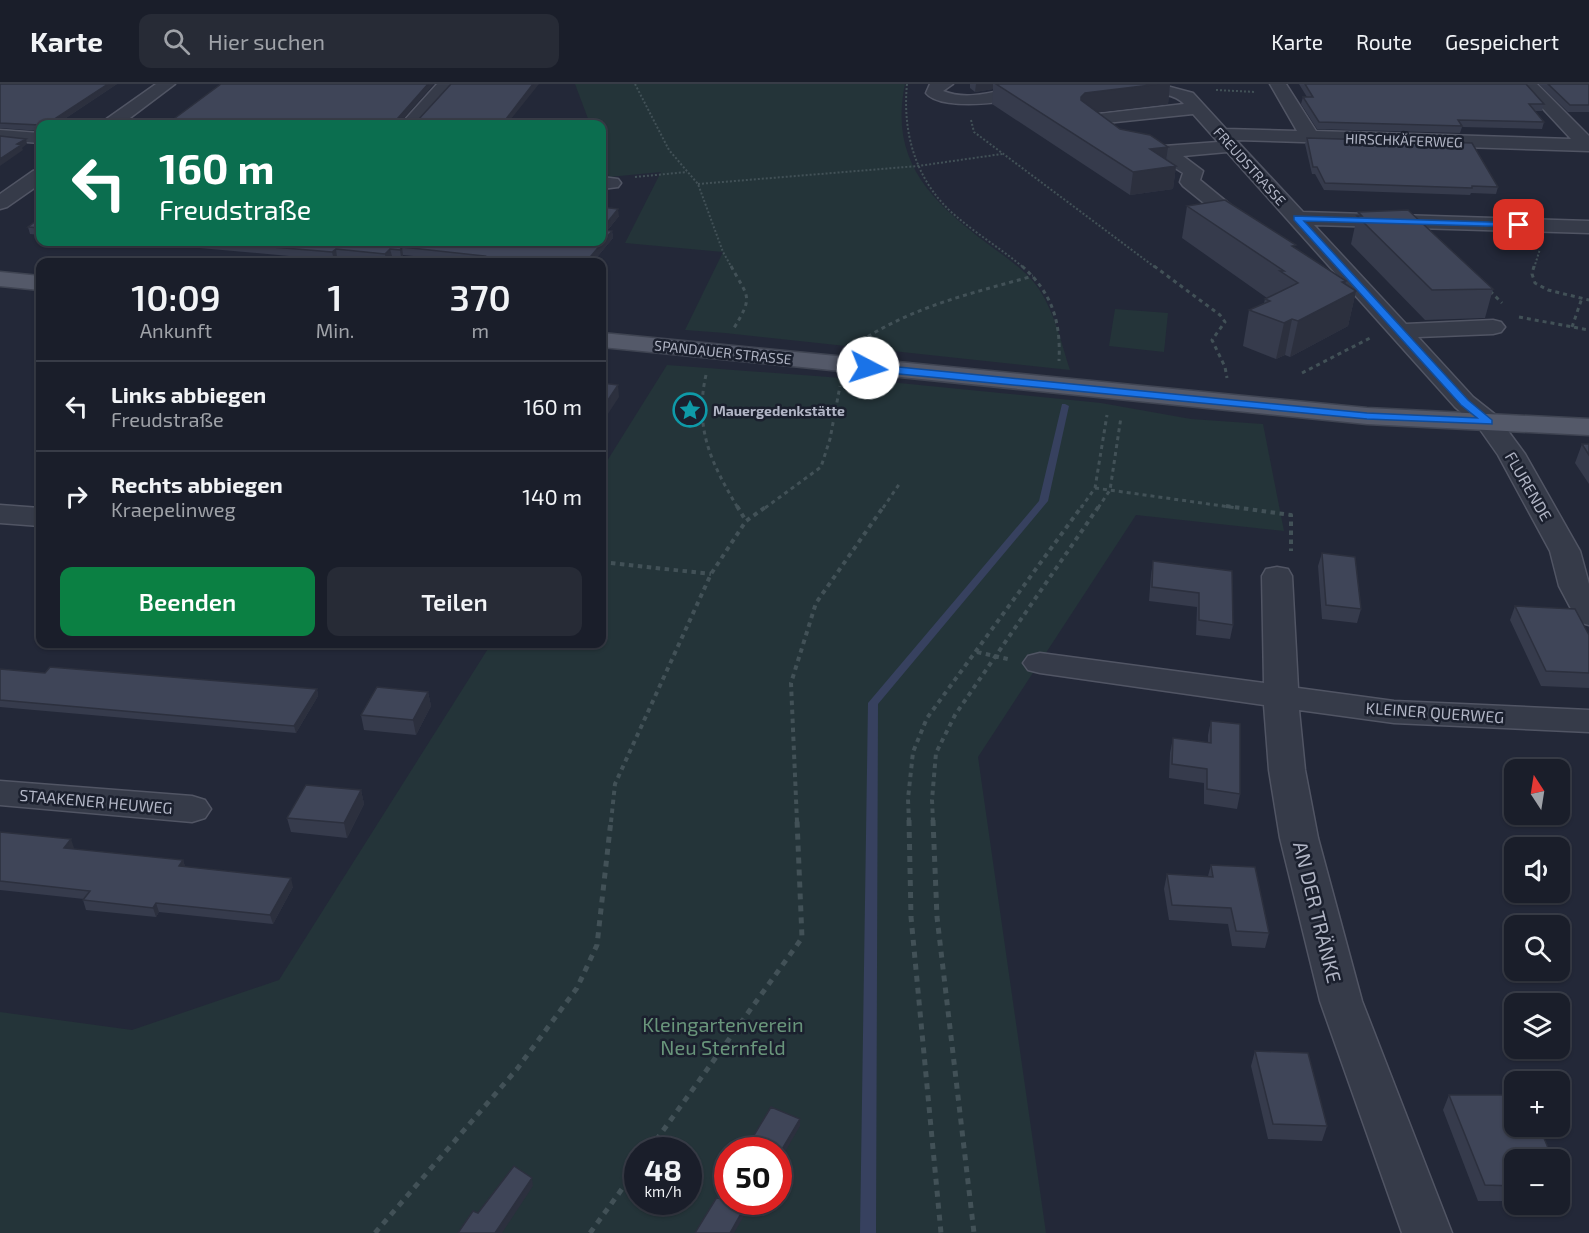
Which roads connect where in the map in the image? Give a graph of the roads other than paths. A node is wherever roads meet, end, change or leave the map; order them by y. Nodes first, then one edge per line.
1 (167, 84) edge
2 (446, 84) edge
3 (945, 84) edge
4 (1017, 84) edge
5 (1528, 84) edge
6 (1045, 85) edge
7 (1110, 88) edge
8 (1281, 88) edge
9 (1197, 108) junction
10 (117, 120) edge
11 (414, 120) edge
12 (0, 135) edge
13 (1310, 137) junction
14 (36, 138) edge
15 (1225, 140) junction
16 (1588, 145) edge
17 (1164, 152) junction
18 (36, 178) edge
19 (1220, 180) dead end
20 (1190, 182) junction
21 (1, 202) edge
22 (1589, 227) edge
23 (1279, 231) junction
24 (1319, 272) edge
25 (1347, 273) junction
26 (0, 279) edge
27 (36, 283) edge
28 (1492, 327) edge
29 (1404, 334) junction
30 (606, 341) edge
31 (1488, 422) junction
32 (1589, 427) edge
33 (0, 514) edge
34 (36, 517) edge
35 (1577, 558) edge
36 (1277, 576) dead end
37 (1589, 615) edge
38 (1040, 663) dead end
39 (1281, 697) junction
40 (1589, 722) edge
41 (0, 794) edge
42 (192, 809) dead end
43 (1427, 1233) edge

1 - 10 street
2 - 11 street
3 - 6 street
4 - 6 street
5 - 16 street
7 - 9 street, FREUDSTRASSE
8 - 13 street
9 - 15 street, FREUDSTRASSE
9 - 17 street
12 - 14 street
13 - 15 street, HIRSCHKÄFERWEG
13 - 16 street, HIRSCHKÄFERWEG
15 - 17 street, HIRSCHKÄFERWEG
15 - 23 street, FREUDSTRASSE
17 - 20 street
18 - 21 street
19 - 20 street
20 - 23 street
22 - 23 street
23 - 25 street, FREUDSTRASSE
24 - 25 street
25 - 29 street, FREUDSTRASSE
26 - 27 main road
28 - 29 street
29 - 31 street, FREUDSTRASSE
30 - 31 main road, SPANDAUER STRASSE
31 - 32 main road, SPANDAUER STRASSE
31 - 35 street, FLURENDE
33 - 34 street
35 - 37 street, FLURENDE
36 - 39 street, AN DER TRÄNKE
38 - 39 street, KLEINER QUERWEG
39 - 40 street, KLEINER QUERWEG
39 - 43 street, AN DER TRÄNKE
41 - 42 street, STAAKENER HEUWEG

